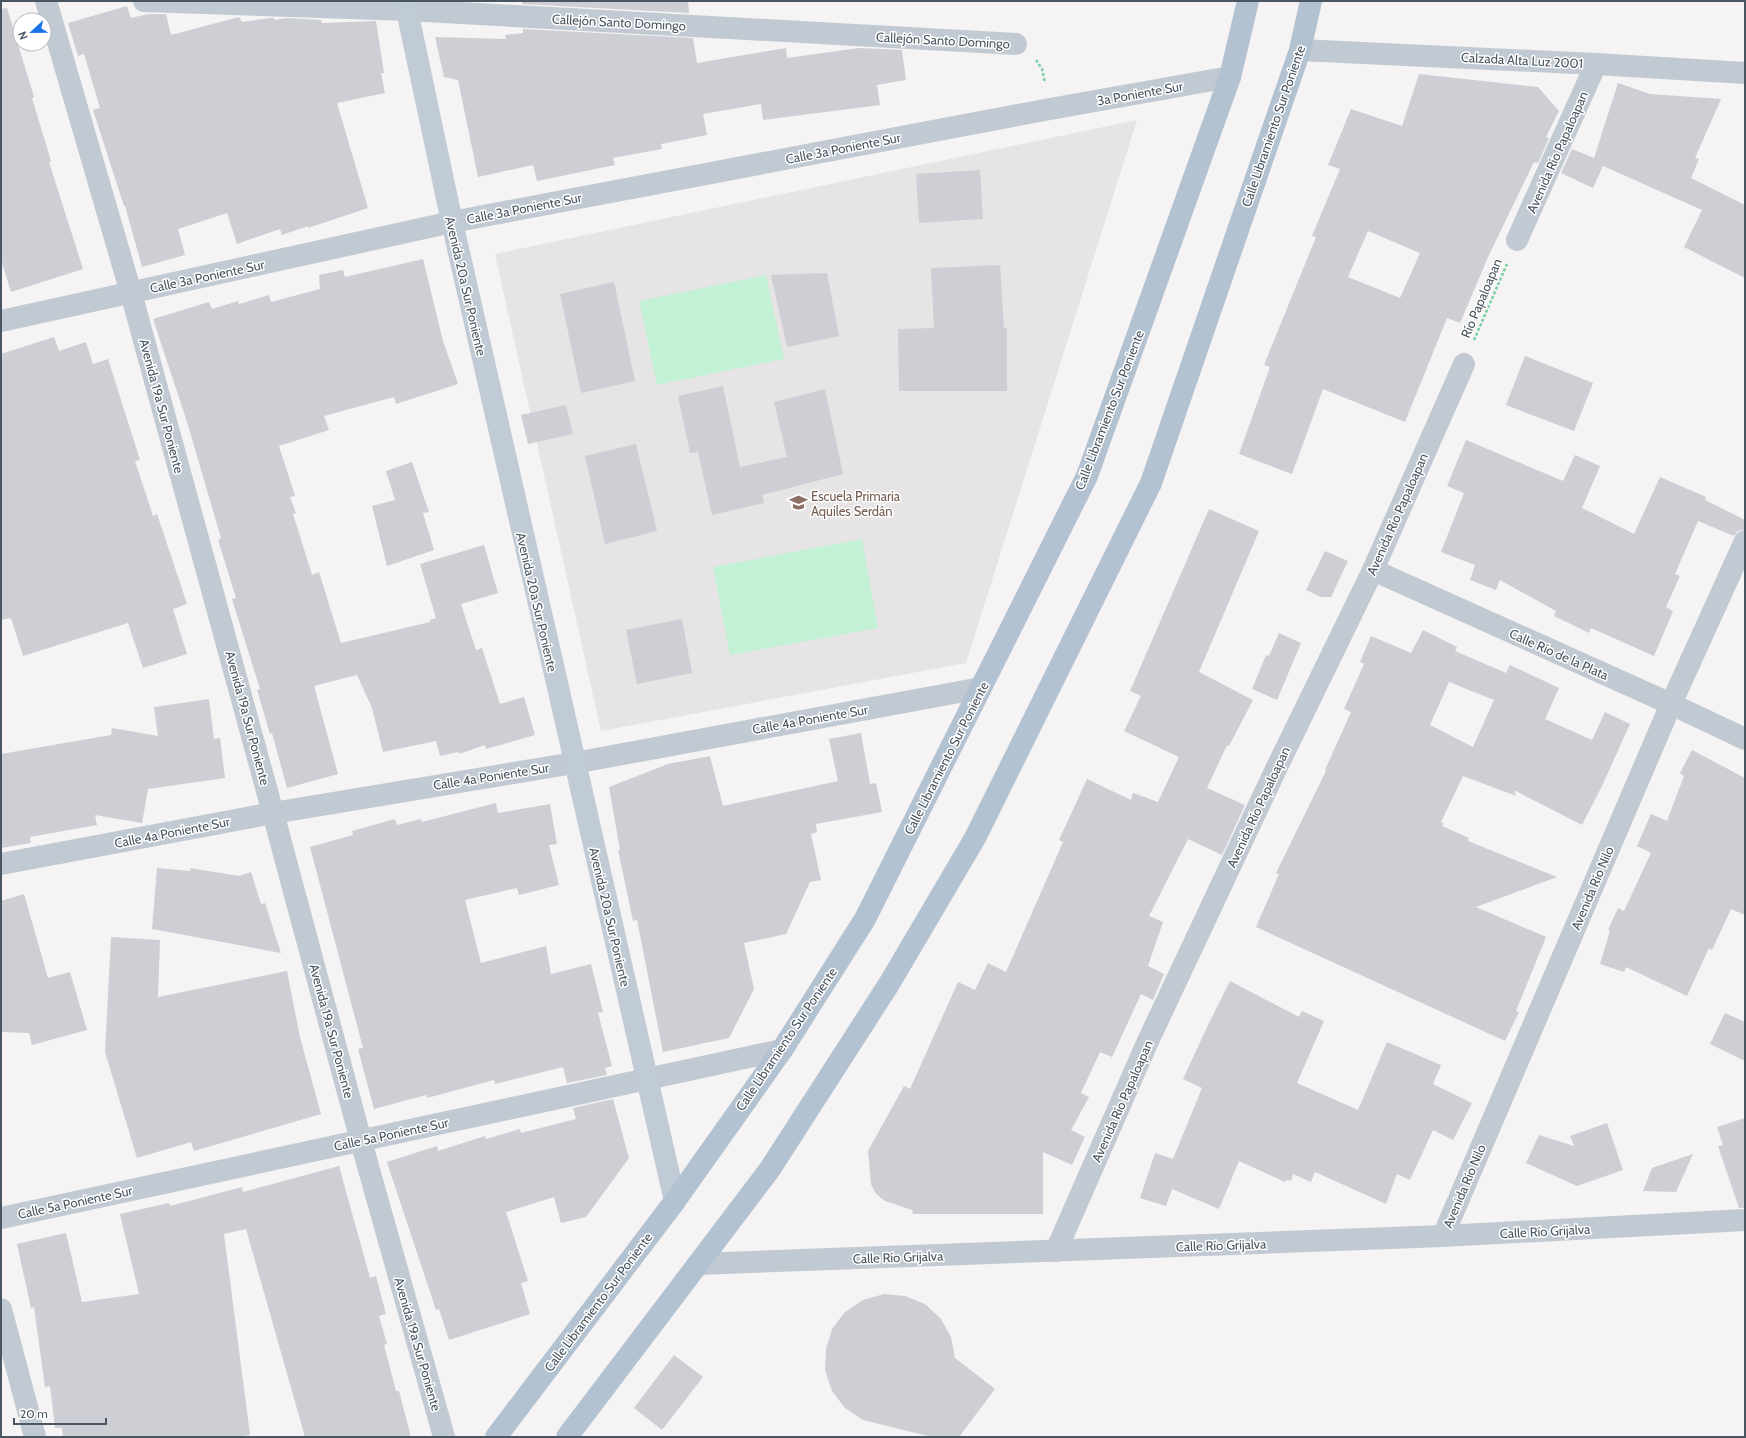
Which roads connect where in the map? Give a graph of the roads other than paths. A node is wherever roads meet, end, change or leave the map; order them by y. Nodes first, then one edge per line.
1 (46, 1) edge
2 (144, 1) edge
3 (1248, 1) edge
4 (1311, 1) edge
5 (406, 6) edge
6 (1016, 44) road end
7 (1300, 50) junction
8 (1596, 64) junction
9 (1745, 73) edge
10 (1230, 77) junction
11 (1050, 109) joint
12 (452, 222) junction
13 (1517, 240) road end
14 (131, 293) junction
15 (1, 321) edge
16 (1464, 364) road end
17 (1745, 541) edge
18 (1373, 570) junction
19 (981, 688) junction
20 (1671, 704) junction
21 (1745, 739) edge
22 (574, 762) junction
23 (273, 813) junction
24 (1, 864) edge
25 (782, 1050) junction
26 (647, 1079) junction
27 (361, 1141) junction
28 (675, 1201) junction
29 (1, 1218) edge
30 (1745, 1220) edge
31 (1443, 1236) junction
32 (1056, 1251) junction
33 (698, 1264) junction
34 (1, 1308) edge
35 (35, 1437) edge
36 (444, 1437) edge
37 (496, 1437) edge
38 (567, 1437) edge

1 - 14 street, Avenida 19a Sur Poniente
2 - 5 street, Callejón Santo Domingo
3 - 10 main road, Calle Libramiento Sur Poniente
4 - 7 main road, Calle Libramiento Sur Poniente
5 - 6 street, Callejón Santo Domingo
5 - 12 street, Avenida 20a Sur Poniente
7 - 8 street, Calzada Alta Luz 2001
7 - 33 main road, Calle Libramiento Sur Poniente
8 - 9 street, Calzada Alta Luz 2001
8 - 13 street, Avenida Río Papaloapan
10 - 11 street, 3a Poniente Sur
10 - 19 main road, Calle Libramiento Sur Poniente
11 - 12 street, Calle 3a Poniente Sur
12 - 14 street, Calle 3a Poniente Sur
12 - 22 street, Avenida 20a Sur Poniente
14 - 15 street, Calle 3a Poniente Sur
14 - 23 street, Avenida 19a Sur Poniente
16 - 18 street, Avenida Río Papaloapan
17 - 20 street, Avenida Río Nilo
18 - 20 street, Calle Río de la Plata
18 - 32 street, Avenida Río Papaloapan
19 - 22 street, Calle 4a Poniente Sur
19 - 25 main road, Calle Libramiento Sur Poniente
20 - 21 street, Calle Río de la Plata
20 - 31 street, Avenida Río Nilo
22 - 23 street, Calle 4a Poniente Sur
22 - 26 street, Avenida 20a Sur Poniente
23 - 24 street, Calle 4a Poniente Sur
23 - 27 street, Avenida 19a Sur Poniente
25 - 26 street, Calle 5a Poniente Sur
25 - 28 main road, Calle Libramiento Sur Poniente
26 - 27 street, Calle 5a Poniente Sur
26 - 28 street, Avenida 20a Sur Poniente
27 - 29 street, Calle 5a Poniente Sur
27 - 36 street, Avenida 19a Sur Poniente
28 - 37 main road, Calle Libramiento Sur Poniente
30 - 31 street, Calle Río Grijalva
31 - 32 street, Calle Río Grijalva
32 - 33 street, Calle Río Grijalva
33 - 38 main road, Calle Libramiento Sur Poniente
34 - 35 street

